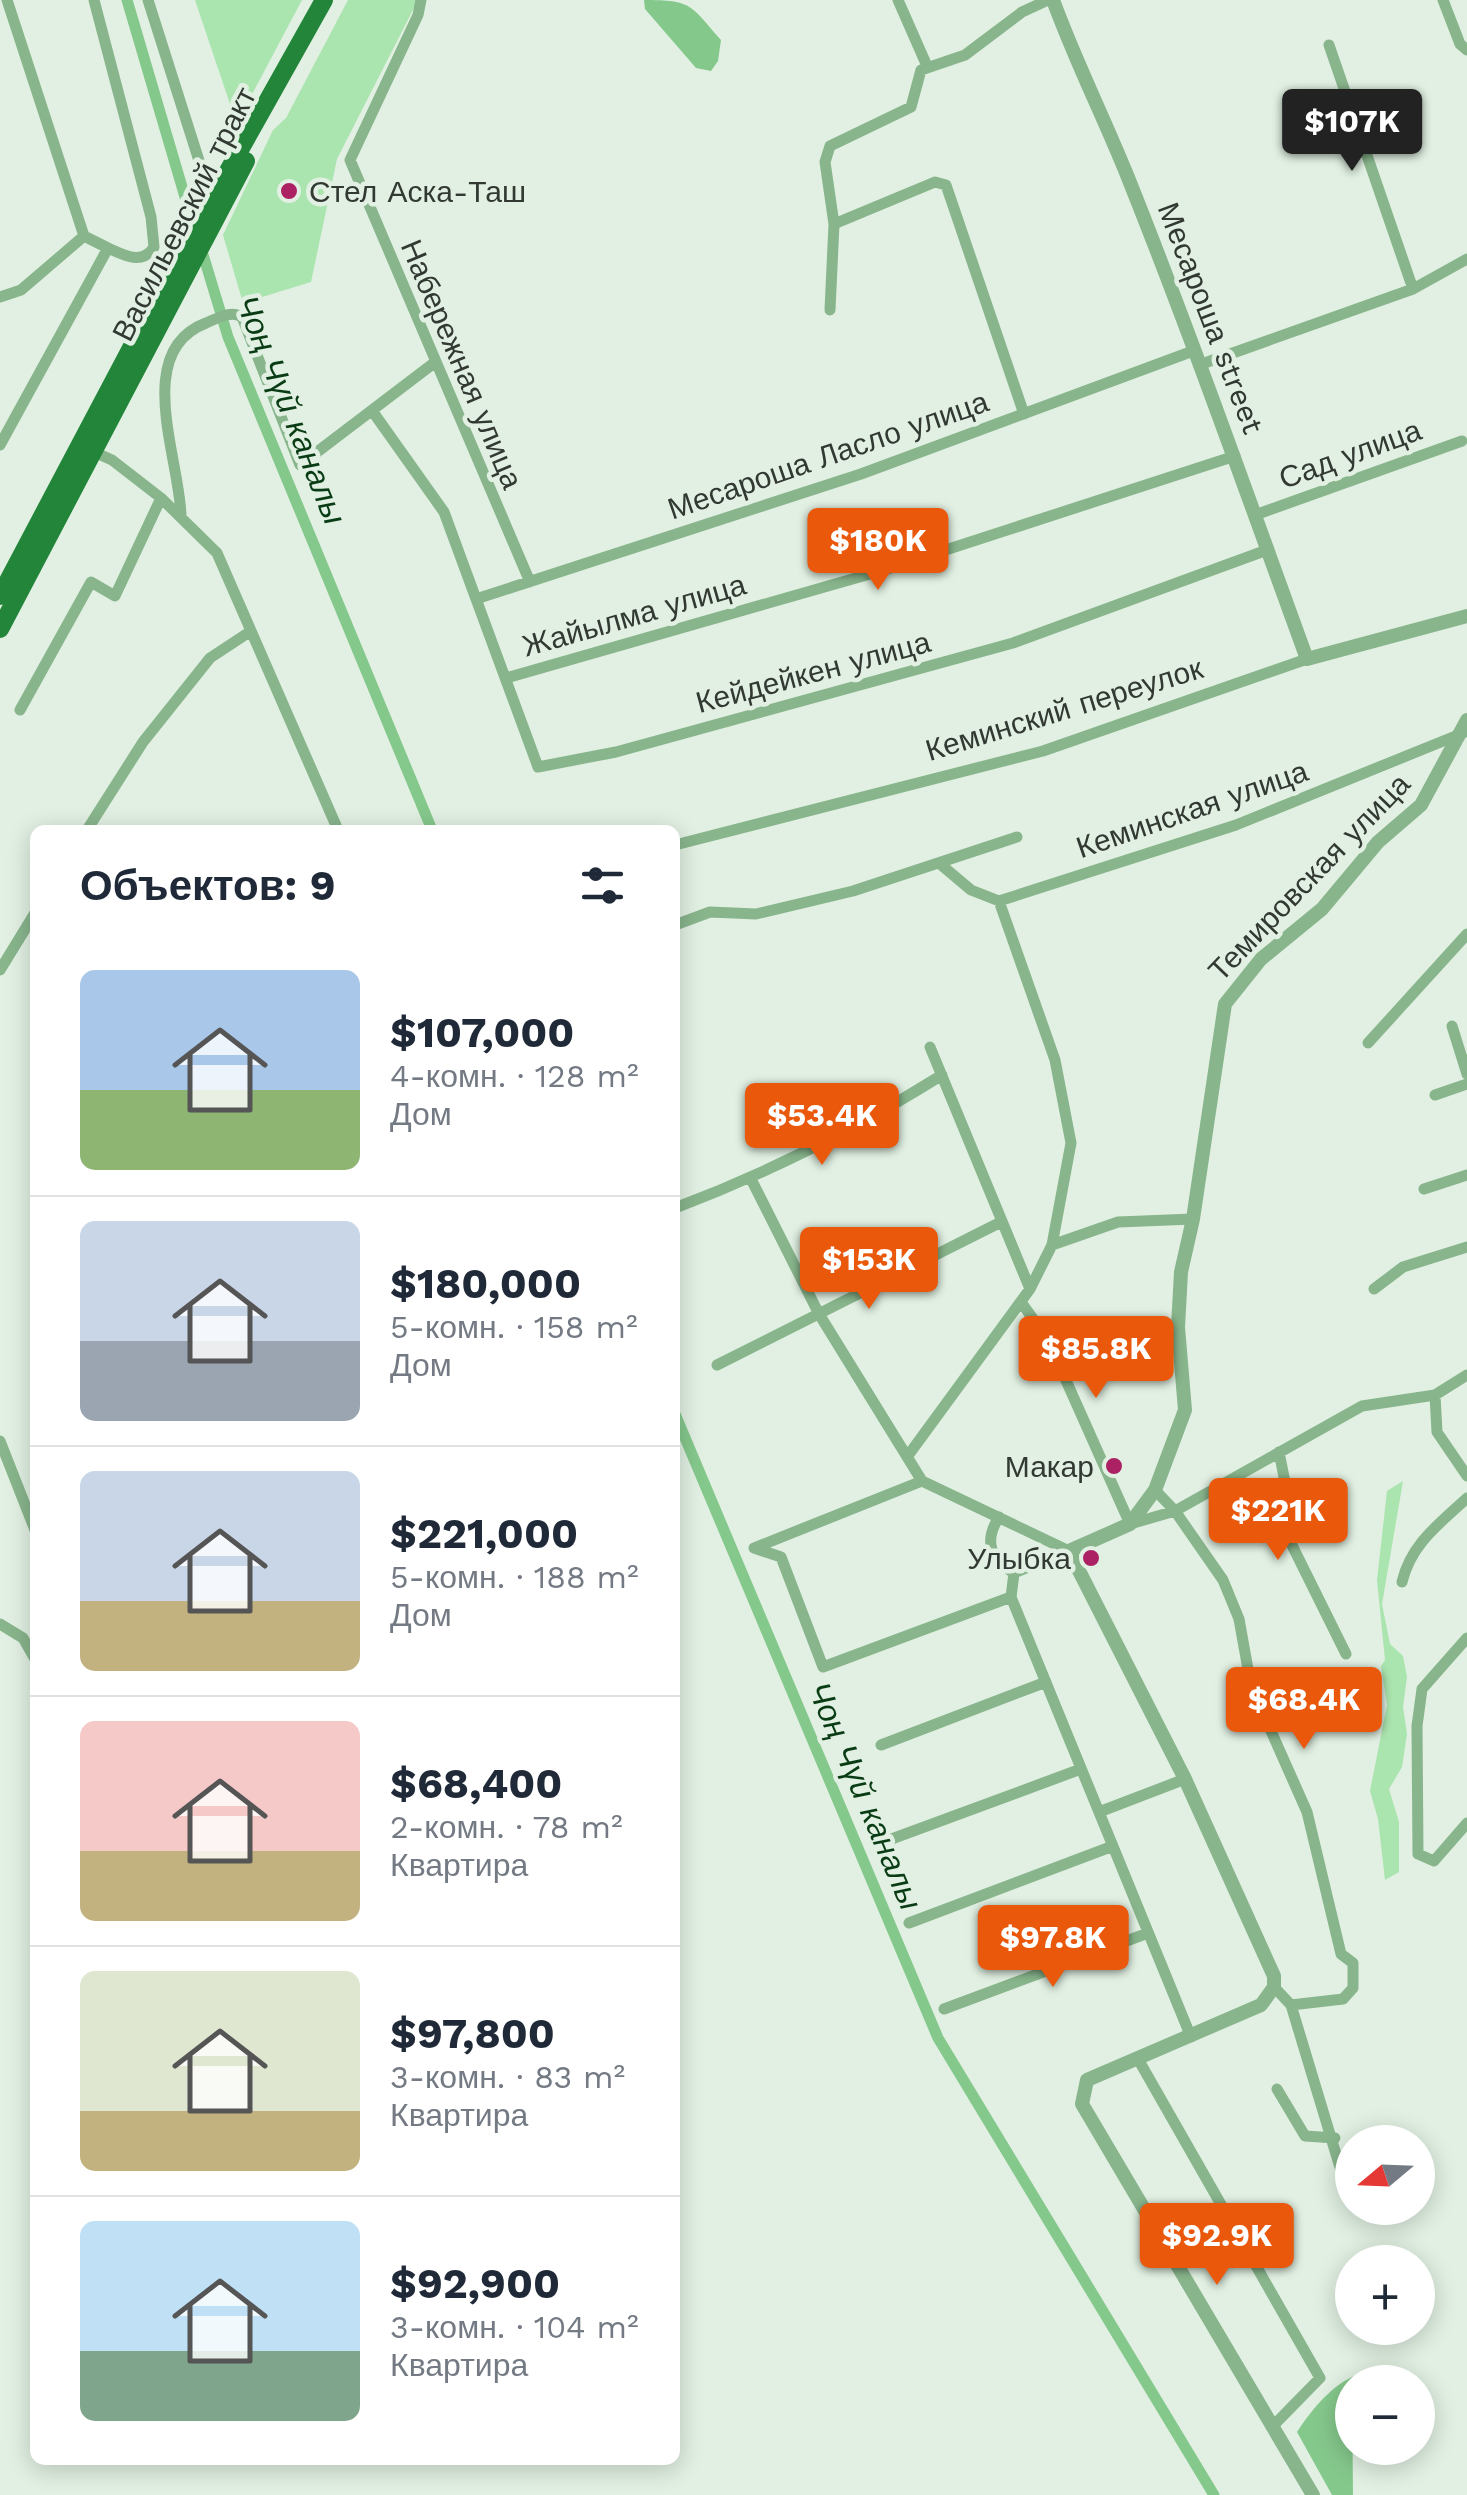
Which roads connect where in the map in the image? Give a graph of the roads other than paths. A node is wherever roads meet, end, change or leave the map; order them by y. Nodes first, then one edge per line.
1 (8, 0) edge
2 (94, 0) edge
3 (148, 0) edge
4 (324, 0) edge
5 (421, 0) edge
6 (898, 0) edge
7 (1050, 0) edge
8 (1443, 0) edge
9 (1330, 45) dead end
10 (1467, 50) edge
11 (927, 66) junction
12 (282, 78) junction
13 (226, 176) junction
14 (219, 202) junction
15 (834, 224) junction
16 (84, 236) junction
17 (108, 248) junction
18 (1467, 259) edge
19 (1413, 289) junction
20 (0, 297) edge
21 (830, 310) dead end
22 (1196, 358) junction
23 (434, 363) junction
24 (0, 410) edge
25 (373, 412) junction
26 (1024, 414) junction
27 (15, 418) junction
28 (1462, 441) dead end
29 (0, 445) edge
30 (94, 452) junction
31 (1235, 456) junction
32 (161, 498) junction
33 (1255, 515) junction
34 (181, 516) junction
35 (1267, 550) junction
36 (530, 582) junction
37 (0, 596) edge
38 (476, 600) junction
39 (1467, 616) edge
40 (0, 629) edge
41 (251, 630) junction
42 (1306, 660) junction
43 (506, 678) junction
44 (20, 710) dead end
45 (1465, 728) edge
46 (90, 825) edge
47 (336, 825) edge
48 (1018, 837) dead end
49 (680, 844) edge
50 (938, 863) junction
51 (999, 900) junction
52 (30, 922) edge
53 (680, 922) edge
54 (1467, 934) edge
55 (0, 970) edge
56 (1452, 1026) dead end
57 (1368, 1042) dead end
58 (930, 1047) dead end
59 (1467, 1074) edge
60 (942, 1075) junction
61 (1467, 1084) edge
62 (1435, 1095) dead end
63 (1467, 1175) edge
64 (751, 1180) junction
65 (1424, 1189) dead end
66 (680, 1206) edge
67 (1193, 1219) junction
68 (1002, 1222) junction
69 (1052, 1245) junction
70 (1467, 1247) edge
71 (1374, 1289) dead end
72 (1030, 1290) junction
73 (1021, 1302) junction
74 (819, 1314) junction
75 (718, 1366) dead end
76 (1467, 1375) edge
77 (1436, 1395) junction
78 (0, 1441) edge
79 (1279, 1452) junction
80 (907, 1457) junction
81 (1467, 1476) edge
82 (922, 1481) junction
83 (1154, 1490) junction
84 (1467, 1498) edge
85 (1175, 1511) junction
86 (30, 1517) edge
87 (999, 1517) junction
88 (1130, 1524) junction
89 (1070, 1551) junction
90 (1014, 1573) junction
91 (1402, 1582) dead end
92 (1012, 1598) junction
93 (0, 1624) edge
94 (1467, 1638) edge
95 (30, 1651) edge
96 (1346, 1654) dead end
97 (1046, 1682) junction
98 (881, 1745) dead end
99 (1081, 1768) junction
100 (1186, 1779) junction
101 (1099, 1812) junction
102 (1467, 1823) edge
103 (878, 1844) dead end
104 (1113, 1846) junction
105 (909, 1922) dead end
106 (1148, 1932) junction
107 (1274, 1987) junction
108 (1290, 2005) junction
109 (944, 2009) dead end
110 (1191, 2037) junction
111 (1138, 2059) junction
112 (1277, 2088) dead end
113 (1335, 2138) joint
114 (1272, 2426) junction
115 (1313, 2495) edge

1 - 16 street
2 - 17 street
3 - 13 street
4 - 12 main road
5 - 23 street, Набережная улица
6 - 11 street
7 - 11 street
7 - 22 street, Месароша street
8 - 10 street
9 - 19 street
11 - 15 street
12 - 13 main road, Васильевский тракт
12 - 14 main road, Васильевский тракт
13 - 14 main road, Васильевский тракт
14 - 30 main road, Васильевский тракт
14 - 37 main road, Васильевский тракт
15 - 21 street
15 - 26 street
16 - 17 street
16 - 20 street
17 - 27 street
18 - 19 street, Месароша Ласло улица
19 - 22 street, Месароша Ласло улица
22 - 26 street, Месароша Ласло улица
22 - 31 street, Месароша street
23 - 25 street
23 - 36 street, Набережная улица
24 - 27 street
25 - 34 street
25 - 38 street
26 - 36 street, Месароша Ласло улица
27 - 29 street
28 - 33 street, Сад улица
30 - 32 street
30 - 40 main road, Васильевский тракт
31 - 33 street, Месароша street
31 - 43 street, Жайылма улица
32 - 34 street
32 - 44 street
33 - 35 street, Месароша street
34 - 41 street
35 - 42 street, Месароша street
35 - 43 street, Кейдейкен улица
36 - 38 street, Месароша Ласло улица
38 - 43 street
39 - 42 street, Кеминский переулок
41 - 46 street
41 - 47 street
42 - 49 street, Кеминский переулок
45 - 51 street, Кеминская улица
45 - 67 street, Темировская улица
48 - 50 street
50 - 51 street
50 - 53 street
51 - 69 street
52 - 55 street
54 - 57 street
56 - 59 street
58 - 60 street
60 - 64 street
60 - 68 street
61 - 62 street
63 - 65 street
64 - 66 street
64 - 74 street
67 - 69 street
67 - 83 street, Темировская улица
68 - 72 street
68 - 74 street
69 - 72 street
70 - 71 street
72 - 73 street
73 - 80 street
73 - 88 street
74 - 75 street
74 - 80 street
76 - 77 street
77 - 79 street
77 - 81 street
78 - 86 street
79 - 85 street
79 - 96 street
80 - 82 street
82 - 87 street
82 - 92 street
83 - 85 street
83 - 88 street, Темировская улица
84 - 91 street
85 - 88 street
85 - 108 street
87 - 89 street
87 - 90 street
88 - 89 street
89 - 90 street
89 - 100 street
90 - 92 street
92 - 97 street
93 - 95 street
94 - 102 street
97 - 98 street
97 - 99 street
99 - 101 street
99 - 103 street
100 - 101 street
100 - 107 street
101 - 104 street
104 - 105 street
104 - 106 street
106 - 109 street
106 - 110 street
107 - 108 street
107 - 110 street
108 - 113 street
110 - 111 street
111 - 114 street
111 - 114 street
112 - 113 street
114 - 115 street

